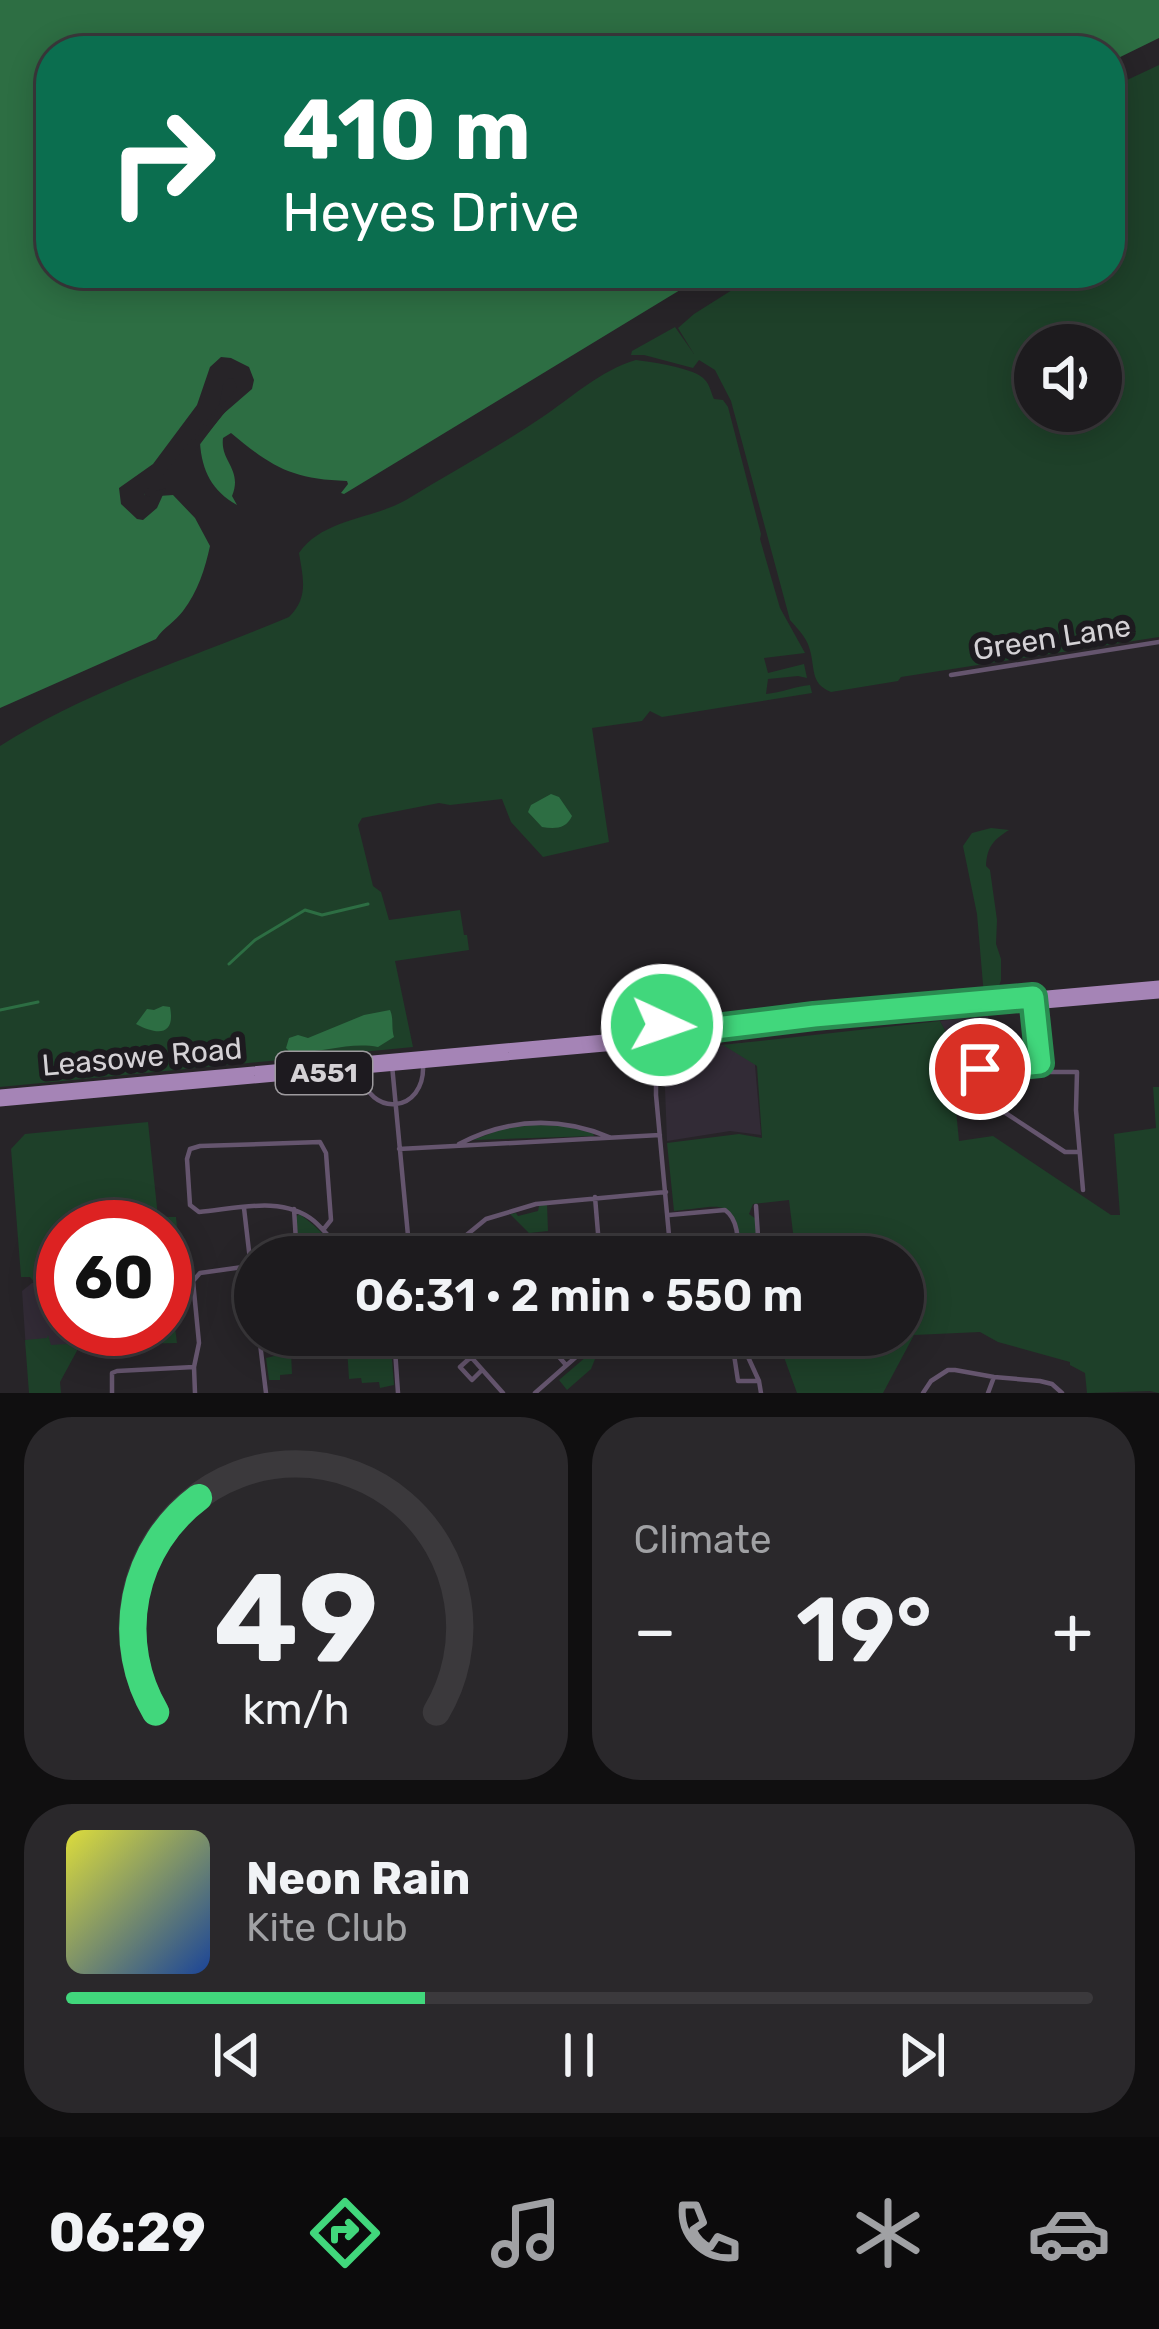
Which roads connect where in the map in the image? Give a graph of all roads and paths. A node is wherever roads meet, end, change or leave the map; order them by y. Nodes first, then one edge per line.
1 (1159, 642) edge
2 (951, 675) dead end
3 (1159, 990) edge
4 (1034, 1001) junction
5 (666, 1028) junction
6 (646, 1030) junction
7 (656, 1047) junction
8 (978, 1059) dead end
9 (392, 1063) junction
10 (1040, 1063) junction
11 (423, 1064) junction
12 (980, 1069) junction
13 (361, 1070) junction
14 (0, 1098) edge
15 (395, 1104) junction
16 (660, 1136) junction
17 (614, 1139) junction
18 (457, 1145) junction
19 (399, 1149) junction
20 (1079, 1151) junction
21 (1083, 1190) dead end
22 (666, 1192) junction
23 (595, 1197) junction
24 (756, 1206) dead end
25 (244, 1208) junction
26 (294, 1209) junction
27 (669, 1215) junction
28 (323, 1230) junction
29 (247, 1236) edge
30 (296, 1236) edge
31 (327, 1236) edge
32 (407, 1236) edge
33 (465, 1236) edge
34 (598, 1236) edge
35 (670, 1236) edge
36 (736, 1236) edge
37 (758, 1236) edge
38 (234, 1268) edge
39 (262, 1356) edge
40 (395, 1356) edge
41 (558, 1356) edge
42 (576, 1356) edge
43 (736, 1356) edge
44 (746, 1356) edge
45 (566, 1365) junction
46 (194, 1367) junction
47 (482, 1370) dead end
48 (994, 1377) junction
49 (759, 1381) junction
50 (539, 1392) edge
51 (112, 1393) edge
52 (195, 1393) edge
53 (266, 1393) edge
54 (398, 1393) edge
55 (503, 1393) edge
56 (761, 1393) edge
57 (922, 1393) edge
58 (988, 1393) edge
59 (1062, 1393) edge

1 - 2 street, Green Lane
3 - 4 main road, Leasowe Road / A551
4 - 5 main road, Leasowe Road / A551
4 - 7 main road, Leasowe Road / A551
4 - 10 street
5 - 6 main road
5 - 7 main road
6 - 7 main road
6 - 9 main road, Leasowe Road / A551
7 - 11 main road, Leasowe Road / A551
7 - 16 street
8 - 12 street
9 - 11 main road, Leasowe Road / A551
9 - 13 main road, Leasowe Road / A551
9 - 14 main road, Leasowe Road / A551
9 - 15 street
10 - 12 street
10 - 20 street
11 - 15 street
12 - 20 street
13 - 14 main road, Leasowe Road / A551
13 - 15 street
15 - 19 street
16 - 17 street
16 - 22 street
17 - 18 street
17 - 18 street
18 - 19 street
19 - 32 street
20 - 21 street
22 - 23 street
22 - 27 street
23 - 33 street
23 - 34 street
24 - 37 street
25 - 26 street
25 - 28 street
25 - 29 street
26 - 28 street
26 - 30 street
27 - 35 street
27 - 36 street
28 - 31 street
38 - 46 street
39 - 53 street
40 - 54 street
41 - 45 street
42 - 45 street
43 - 49 street
44 - 49 street
45 - 50 street
46 - 51 street
46 - 52 street
47 - 55 street
48 - 57 street
48 - 58 street
48 - 59 street
49 - 56 street

